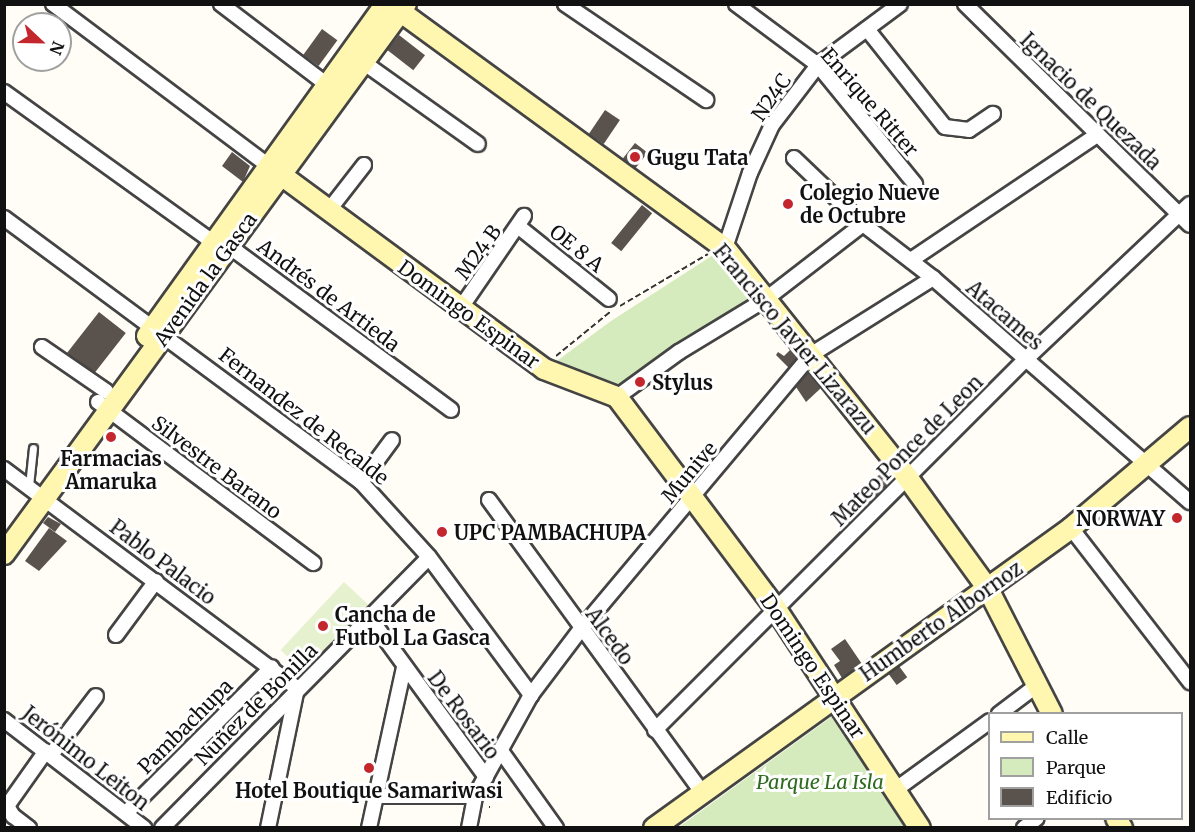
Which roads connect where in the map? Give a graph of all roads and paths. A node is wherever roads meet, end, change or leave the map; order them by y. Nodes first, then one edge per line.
1 (53, 4) edge
2 (221, 4) edge
3 (565, 4) edge
4 (736, 4) edge
5 (900, 4) edge
6 (965, 4) edge
7 (396, 6) edge
8 (867, 29) junction
9 (363, 62) junction
10 (818, 65) junction
11 (333, 89) junction
12 (4, 92) edge
13 (706, 100) dead end
14 (993, 114) dead end
15 (1097, 135) junction
16 (478, 144) dead end
17 (794, 158) dead end
18 (364, 165) dead end
19 (276, 170) junction
20 (915, 184) dead end
21 (1191, 204) edge
22 (329, 210) junction
23 (1179, 214) junction
24 (4, 218) edge
25 (522, 221) joint
26 (863, 224) junction
27 (1191, 225) edge
28 (223, 245) junction
29 (719, 249) junction
30 (911, 260) junction
31 (933, 278) junction
32 (609, 299) dead end
33 (766, 299) junction
34 (460, 309) junction
35 (159, 330) junction
36 (42, 348) dead end
37 (812, 354) junction
38 (1027, 358) junction
39 (548, 362) dead end
40 (617, 397) junction
41 (104, 401) junction
42 (451, 410) dead end
43 (1191, 427) edge
44 (392, 440) dead end
45 (33, 448) dead end
46 (1150, 465) junction
47 (4, 469) edge
48 (907, 477) junction
49 (361, 482) junction
50 (36, 491) junction
51 (694, 498) junction
52 (489, 500) dead end
53 (1191, 501) edge
54 (1071, 528) junction
55 (4, 533) edge
56 (4, 554) edge
57 (429, 557) junction
58 (314, 563) dead end
59 (156, 581) junction
60 (988, 590) junction
61 (776, 609) junction
62 (370, 618) junction
63 (581, 629) junction
64 (116, 635) dead end
65 (272, 667) junction
66 (404, 668) junction
67 (1191, 682) edge
68 (1036, 686) junction
69 (297, 688) junction
70 (531, 695) junction
71 (96, 696) dead end
72 (835, 696) junction
73 (1002, 712) edge
74 (1051, 712) edge
75 (4, 720) edge
76 (988, 722) edge
77 (656, 730) junction
78 (501, 751) junction
79 (49, 753) junction
80 (486, 777) junction
81 (895, 790) junction
82 (703, 793) junction
83 (376, 796) junction
84 (475, 796) junction
85 (126, 813) junction
86 (29, 828) edge
87 (144, 828) edge
88 (162, 828) edge
89 (268, 828) edge
90 (369, 828) edge
91 (469, 828) edge
92 (556, 828) edge
93 (654, 828) edge
94 (920, 828) edge

1 - 19 street, Domingo Espinar
2 - 11 street
3 - 13 street
4 - 10 street, Enrique Ritter
5 - 8 street, N24C
6 - 15 street, Ignacio de Quezada
7 - 9 street, Avenida la Gasca
7 - 11 street, Avenida la Gasca
7 - 29 street, Francisco Javier Lizarazu
8 - 10 street, N24C
8 - 14 street
9 - 11 street, Avenida la Gasca
9 - 16 street
10 - 20 street, Enrique Ritter
10 - 29 street, N24C
11 - 19 street, Avenida la Gasca
12 - 28 street, Andrés de Artieda
15 - 23 street, Ignacio de Quezada
15 - 30 street
17 - 26 street, Atacames
18 - 22 street
19 - 22 street, Domingo Espinar
19 - 28 street, Avenida la Gasca
21 - 23 street, Mateo Ponce de Leon
22 - 34 street, Domingo Espinar
23 - 27 street, Ignacio de Quezada
23 - 38 street, Mateo Ponce de Leon
24 - 35 street, Fernandez de Recalde
25 - 32 street, OE 8 A
25 - 34 street, M24 B
26 - 30 street, Atacames
26 - 33 street
28 - 35 street, Avenida la Gasca
28 - 42 street, Andrés de Artieda
29 - 33 street, Francisco Javier Lizarazu
29 - 39 path
30 - 31 street, Atacames
31 - 37 street, Munive
31 - 38 street, Atacames
33 - 37 street, Francisco Javier Lizarazu
33 - 40 street
34 - 40 street, Domingo Espinar
35 - 41 street, Avenida la Gasca
35 - 49 street, Fernandez de Recalde
36 - 41 street, Silvestre Barano
37 - 48 street, Francisco Javier Lizarazu
37 - 51 street, Munive
38 - 46 street, Atacames
38 - 48 street, Mateo Ponce de Leon
40 - 51 street, Domingo Espinar
41 - 50 street, Avenida la Gasca
41 - 58 street, Silvestre Barano
43 - 46 street, Humberto Albornoz
44 - 49 street
45 - 50 lane
46 - 53 street, Atacames
46 - 54 street, Humberto Albornoz
47 - 50 street, Pablo Palacio
48 - 60 street, Francisco Javier Lizarazu
48 - 61 street, Mateo Ponce de Leon
49 - 57 street, Fernandez de Recalde
50 - 55 street, Avenida la Gasca
50 - 56 street, Avenida la Gasca
50 - 59 street, Pablo Palacio
51 - 61 street, Domingo Espinar
51 - 63 street, Munive
52 - 63 street, Alcedo
54 - 60 street, Humberto Albornoz
54 - 67 street
57 - 62 street, Nuñez de Bonilla
57 - 70 street, Fernandez de Recalde
59 - 64 street
59 - 65 street, Pablo Palacio
60 - 68 street, Francisco Javier Lizarazu
60 - 72 street, Humberto Albornoz
61 - 72 street, Domingo Espinar
61 - 77 street, Mateo Ponce de Leon
62 - 66 street, De Rosario
62 - 69 street, Nuñez de Bonilla
63 - 70 street, Munive
63 - 77 street, Alcedo
65 - 69 street, Pablo Palacio
65 - 85 street, Pambachupa
66 - 80 street, De Rosario
66 - 83 street
68 - 73 street
68 - 74 street, Francisco Javier Lizarazu
69 - 88 street, Nuñez de Bonilla
69 - 89 street
70 - 78 street, Munive
71 - 79 street
72 - 81 street, Domingo Espinar
72 - 82 street, Humberto Albornoz
75 - 79 street, Jerónimo Leiton
76 - 81 street
77 - 82 street, Alcedo
78 - 80 street, Munive
78 - 92 street, De Rosario
79 - 85 street, Jerónimo Leiton
79 - 86 street
80 - 84 street, Munive
81 - 94 street, Domingo Espinar
82 - 93 street, Humberto Albornoz
83 - 84 street
83 - 90 street
84 - 91 street, Munive
85 - 87 street, Jerónimo Leiton

